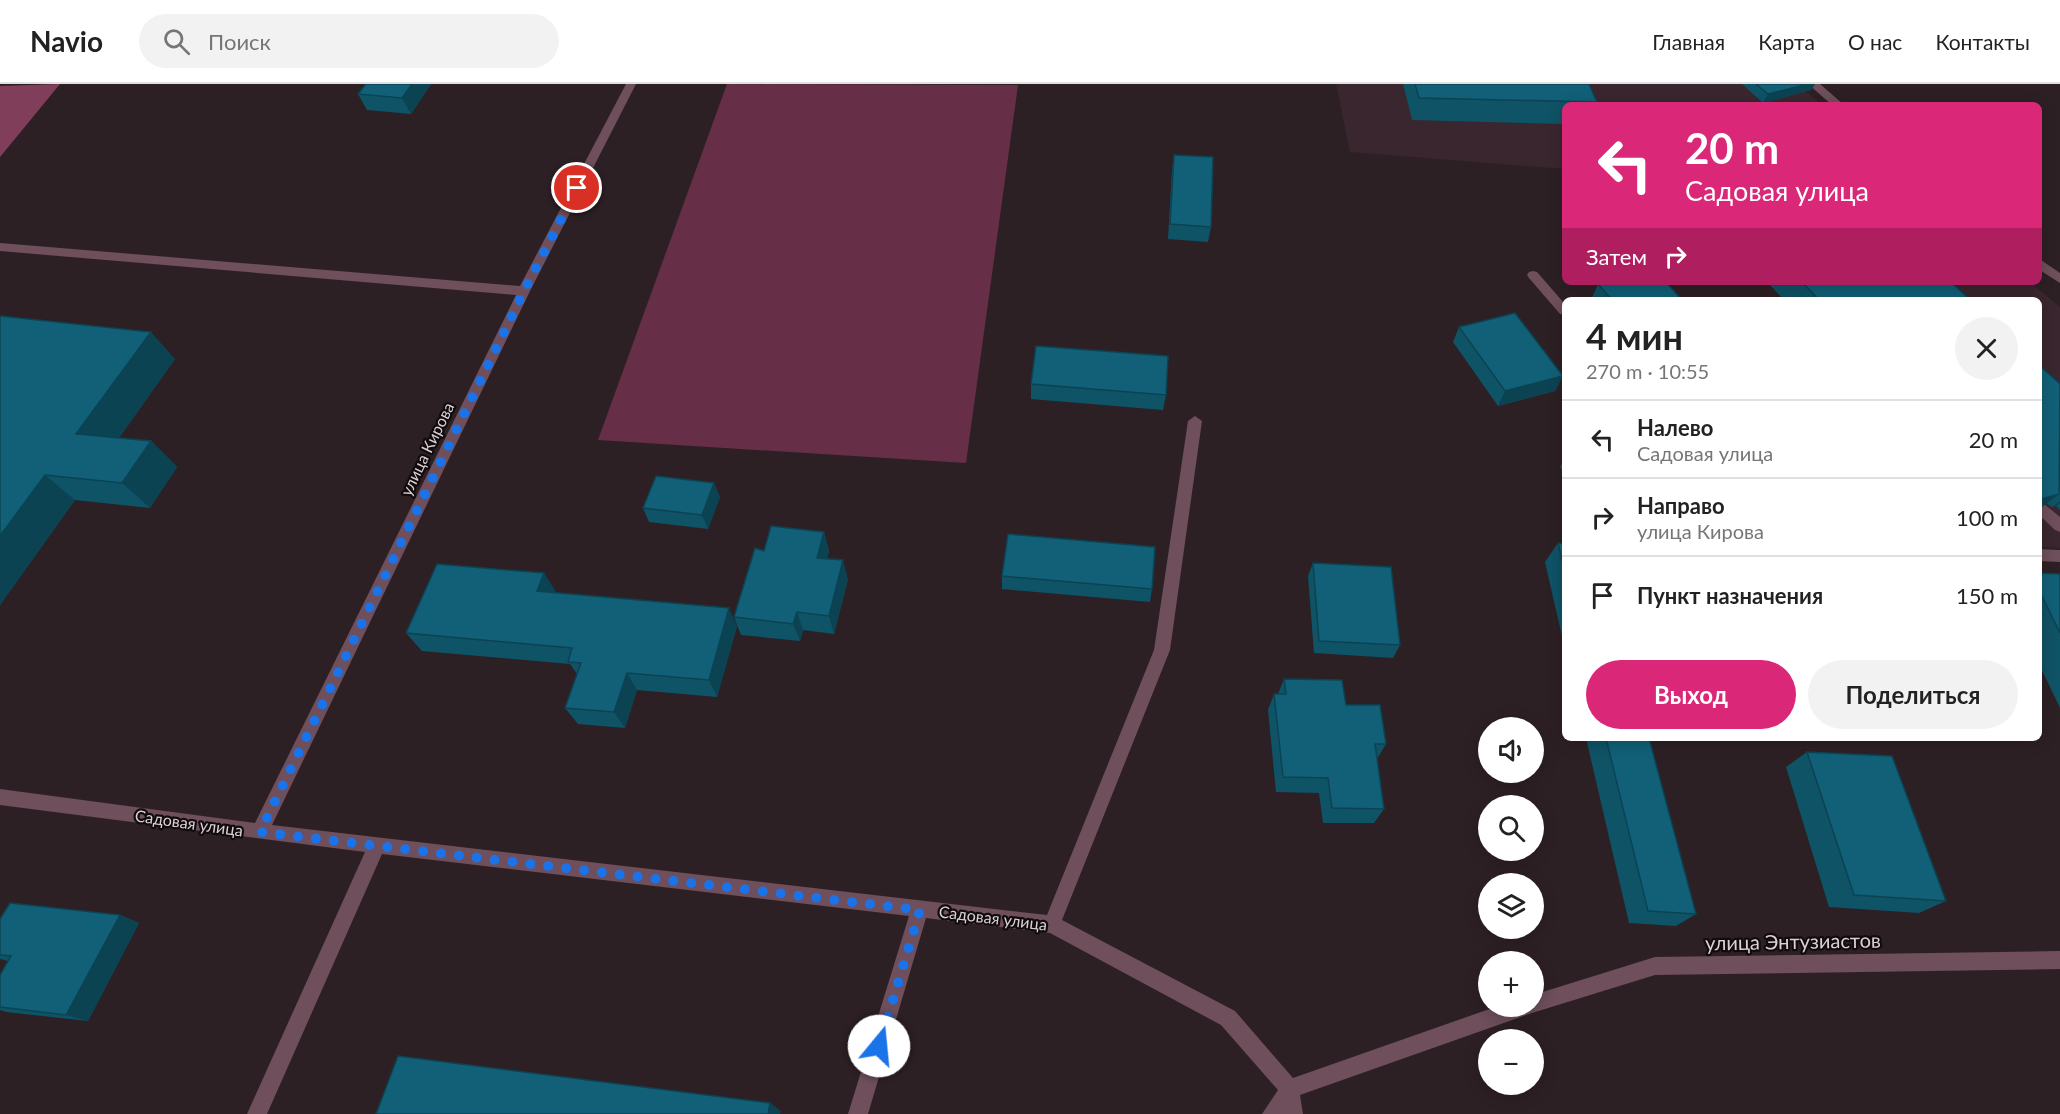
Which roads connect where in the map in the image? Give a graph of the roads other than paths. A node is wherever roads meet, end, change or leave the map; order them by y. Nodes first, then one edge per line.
1 (631, 84) edge
2 (1813, 84) edge
3 (1835, 102) edge
4 (0, 247) edge
5 (2042, 265) edge
6 (1533, 275) dead end
7 (2060, 279) edge
8 (524, 291) junction
9 (1562, 309) edge
10 (1195, 421) dead end
11 (2042, 509) edge
12 (2060, 526) edge
13 (2042, 555) edge
14 (2060, 556) edge
15 (0, 797) edge
16 (260, 832) junction
17 (376, 846) junction
18 (920, 910) junction
19 (1052, 924) junction
20 (2060, 960) edge
21 (1544, 1001) edge
22 (1495, 1017) edge
23 (1290, 1089) junction
24 (257, 1114) edge
25 (858, 1114) edge
26 (1272, 1114) edge
27 (1293, 1114) edge

1 - 8 street, улица Кирова
2 - 3 street
4 - 8 street
5 - 7 street
6 - 9 street
8 - 16 street, улица Кирова
10 - 19 street
11 - 12 street
13 - 14 street
15 - 16 street, Садовая улица
16 - 17 street, Садовая улица
17 - 18 street, Садовая улица
17 - 24 street
18 - 19 street, Садовая улица
18 - 25 street
19 - 23 street, Садовая улица
20 - 21 street, улица Энтузиастов
22 - 23 street
23 - 26 street
23 - 27 street

